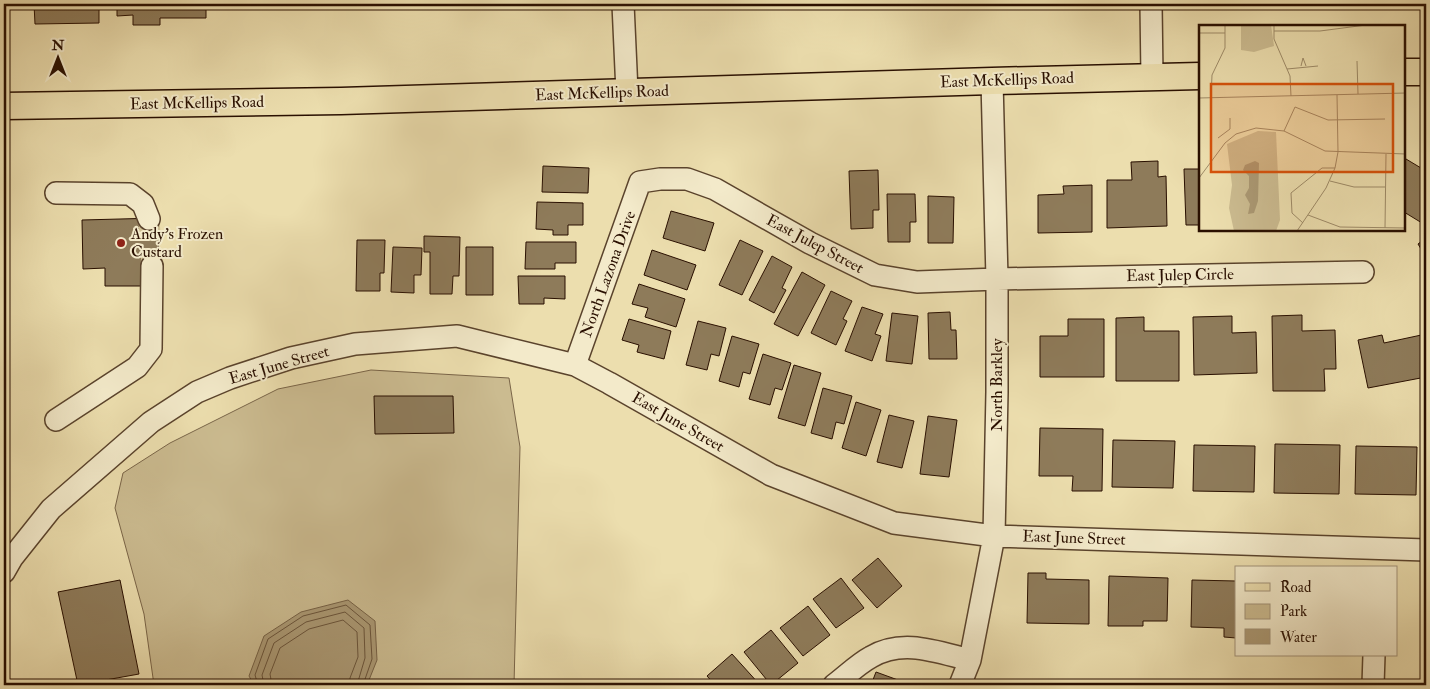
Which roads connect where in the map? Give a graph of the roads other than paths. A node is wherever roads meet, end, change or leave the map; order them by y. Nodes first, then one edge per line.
1 (623, 4) edge
2 (1151, 4) edge
3 (1405, 72) edge
4 (1426, 72) edge
5 (1199, 76) edge
6 (1152, 77) junction
7 (992, 80) junction
8 (627, 92) junction
9 (4, 106) edge
10 (640, 182) joint
11 (56, 193) dead end
12 (149, 218) tunnel mouth
13 (152, 266) tunnel mouth
14 (1363, 272) dead end
15 (997, 278) junction
16 (575, 366) junction
17 (56, 420) dead end
18 (994, 536) junction
19 (1426, 550) edge
20 (1377, 558) edge
21 (4, 572) edge
22 (1374, 656) edge
23 (970, 660) junction
24 (834, 685) edge
25 (960, 685) edge
26 (1373, 685) edge

1 - 8 street
2 - 6 street
3 - 4 main road
5 - 6 main road, East McKellips Road
6 - 7 main road, East McKellips Road
7 - 8 main road, East McKellips Road
7 - 15 street, North Barkley
8 - 9 main road, East McKellips Road
10 - 15 street, East Julep Street
10 - 16 street, North Lazona Drive
11 - 12 street
13 - 17 street
14 - 15 street, East Julep Circle
15 - 18 street, North Barkley
16 - 18 street, East June Street
16 - 21 street, East June Street
18 - 20 street, East June Street
18 - 23 street, North Barkley
19 - 20 street, East June Street
22 - 26 street
23 - 24 street
23 - 25 street, North Barkley

